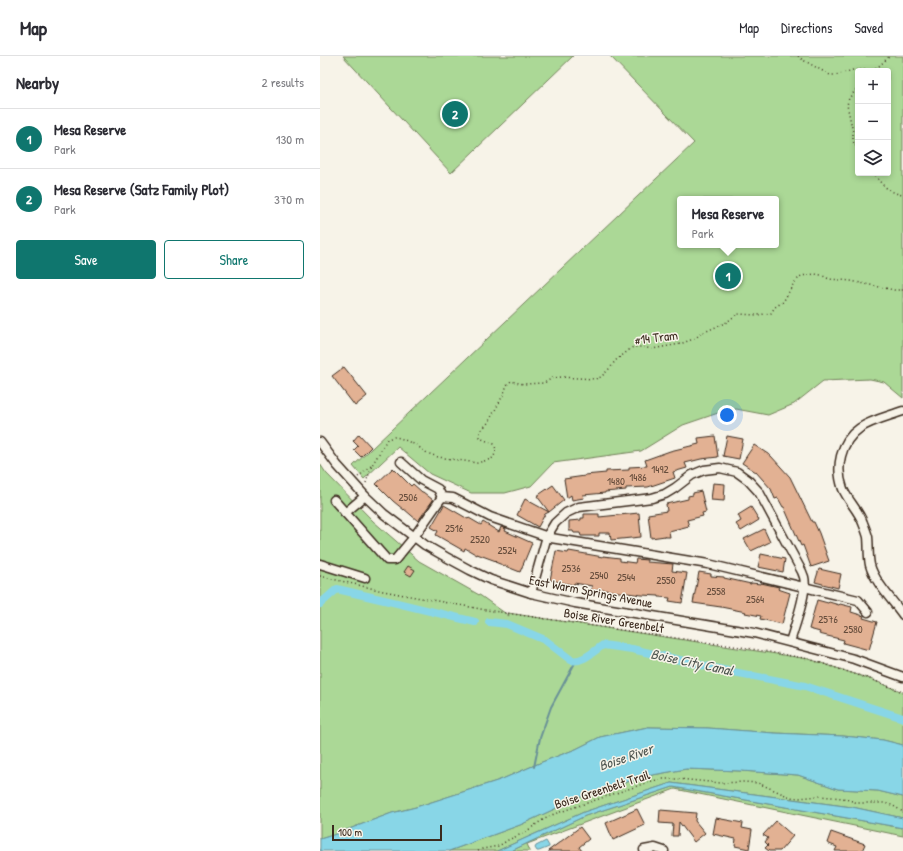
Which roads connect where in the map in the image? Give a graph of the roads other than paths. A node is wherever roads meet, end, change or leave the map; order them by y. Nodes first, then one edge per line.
1 (903, 411) edge
2 (320, 442) edge
3 (401, 462) dead end
4 (365, 496) junction
5 (442, 497) junction
6 (334, 500) dead end
7 (345, 512) junction
8 (547, 536) junction
9 (414, 537) junction
10 (320, 564) edge
11 (365, 578) dead end
12 (805, 587) junction
13 (531, 593) junction
14 (868, 612) dead end
15 (903, 615) edge
16 (790, 642) junction
17 (903, 677) edge
18 (644, 850) dead end
19 (664, 851) edge

1 - 15 street
2 - 4 street, East Warm Springs Avenue
3 - 5 street
4 - 7 street
4 - 9 street, East Warm Springs Avenue
5 - 8 street
5 - 9 street
6 - 7 street
7 - 9 street
8 - 12 street
8 - 12 street
8 - 13 street
9 - 13 street, East Warm Springs Avenue
10 - 11 street
12 - 14 street
12 - 16 street
13 - 16 street, East Warm Springs Avenue
16 - 17 street, East Warm Springs Avenue
18 - 19 street

